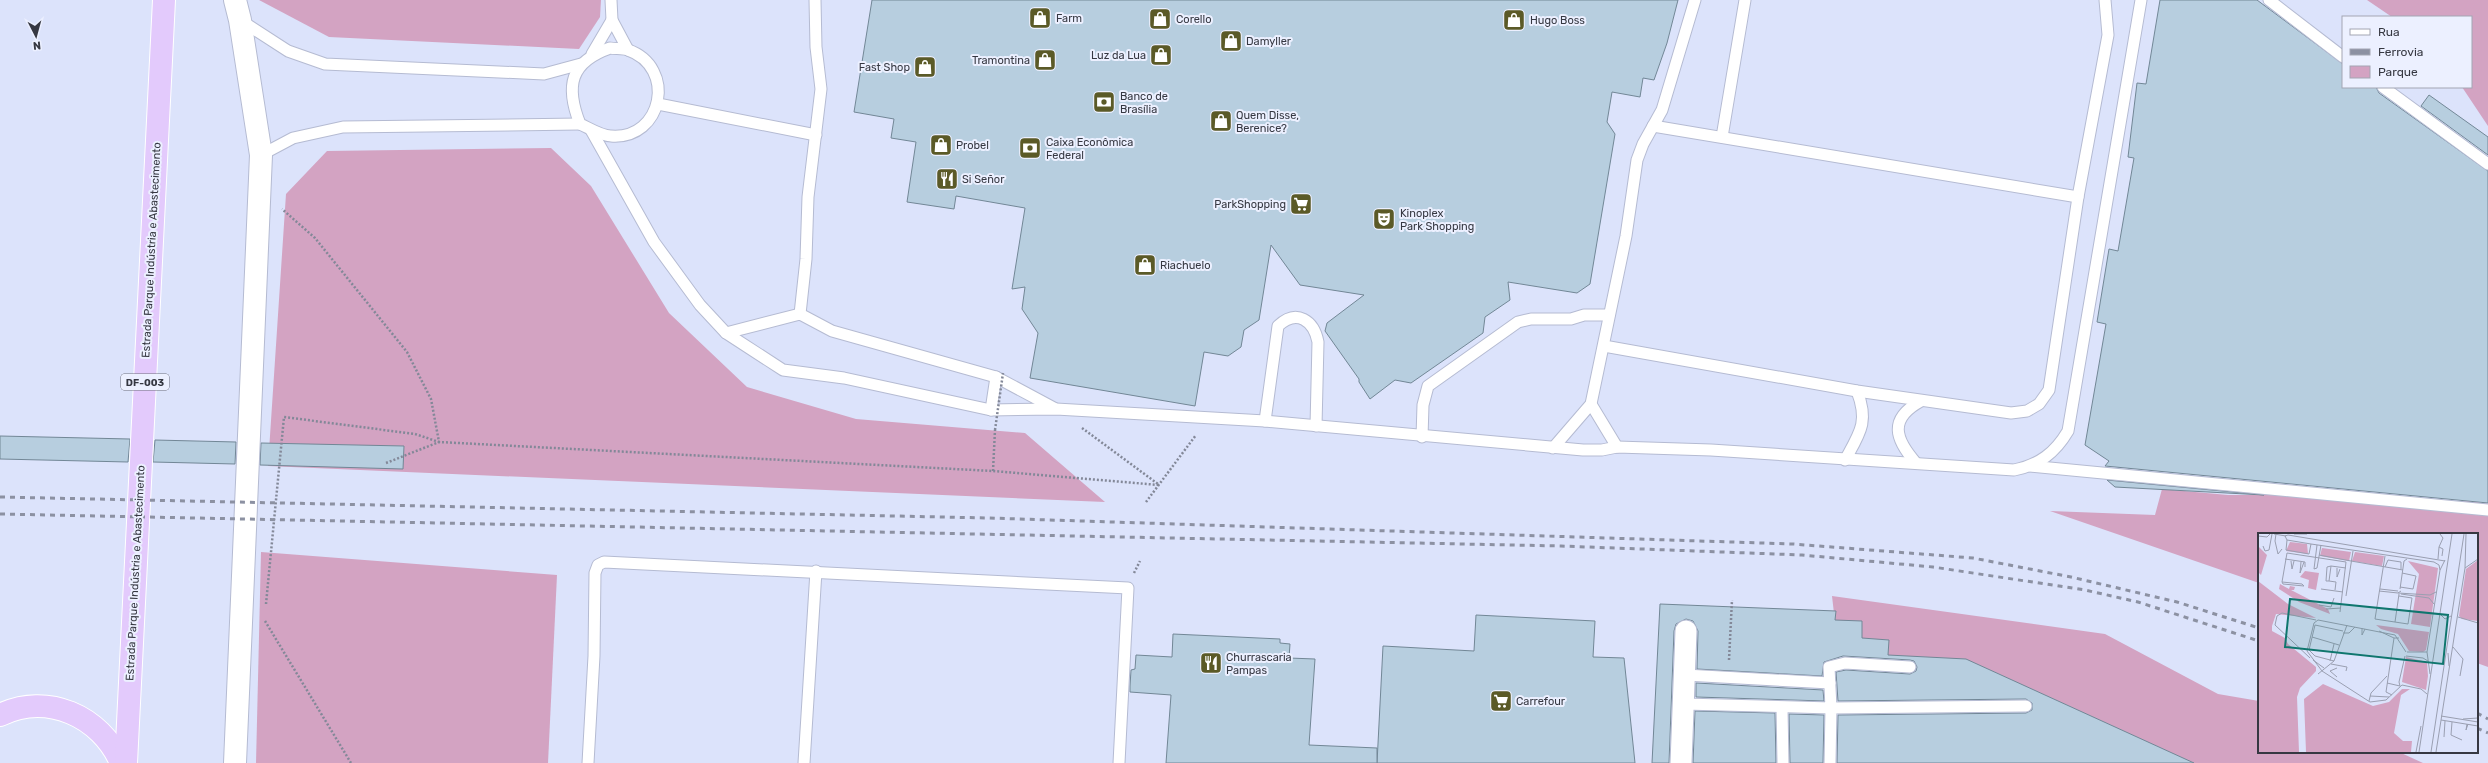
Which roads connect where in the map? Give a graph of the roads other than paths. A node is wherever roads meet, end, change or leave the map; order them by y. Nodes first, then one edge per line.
1 (164, 0) edge
2 (611, 0) edge
3 (814, 0) edge
4 (1695, 0) edge
5 (1745, 0) edge
6 (2105, 0) edge
7 (2141, 0) edge
8 (2269, 0) edge
9 (238, 10) edge
10 (612, 20) junction
11 (628, 50) junction
12 (592, 54) junction
13 (2342, 56) edge
14 (581, 64) junction
15 (2384, 88) edge
16 (658, 104) junction
17 (580, 124) junction
18 (1653, 126) junction
19 (591, 130) junction
20 (816, 135) junction
21 (1722, 138) junction
22 (261, 155) junction
23 (2488, 164) edge
24 (2078, 197) junction
25 (800, 314) junction
26 (1609, 315) junction
27 (726, 333) junction
28 (1604, 346) junction
29 (1000, 375) junction
30 (1857, 391) junction
31 (1921, 401) junction
32 (1591, 404) junction
33 (1056, 409) junction
34 (991, 410) junction
35 (1265, 421) junction
36 (1316, 426) junction
37 (1422, 437) junction
38 (1617, 447) junction
39 (1553, 448) junction
40 (1845, 460) junction
41 (1916, 463) junction
42 (2030, 466) junction
43 (2488, 510) edge
44 (816, 571) junction
45 (1686, 631) dead end
46 (1910, 667) dead end
47 (1685, 675) junction
48 (1830, 683) junction
49 (1684, 704) junction
50 (2026, 706) dead end
51 (1782, 708) junction
52 (1831, 708) junction
53 (0, 715) edge
54 (121, 763) edge
55 (126, 763) edge
56 (236, 763) edge
57 (588, 763) edge
58 (804, 763) edge
59 (1119, 763) edge
60 (1681, 763) edge
61 (1783, 763) edge
62 (1830, 763) edge

1 - 55 highway, Estrada Parque Indústria e Abastecimento / DF-003
2 - 10 lane
3 - 20 lane
4 - 18 lane
5 - 21 lane
6 - 24 lane
7 - 42 lane
8 - 13 lane
9 - 14 lane
9 - 22 street
10 - 11 lane
10 - 12 lane
11 - 12 lane
11 - 16 lane
12 - 14 lane
14 - 17 lane
15 - 23 lane
16 - 19 lane
16 - 20 lane
17 - 19 lane
17 - 22 lane
18 - 21 lane
18 - 26 lane
19 - 27 lane
20 - 25 lane
21 - 24 lane
22 - 56 street
24 - 31 lane
25 - 27 lane
25 - 29 lane
26 - 28 lane
26 - 37 lane
27 - 34 lane
28 - 30 lane
28 - 32 lane
29 - 33 lane
29 - 34 lane
30 - 31 lane
30 - 40 lane
31 - 41 lane
32 - 38 lane
32 - 39 lane
33 - 34 lane
33 - 35 lane
35 - 36 lane
35 - 36 lane
36 - 37 lane
37 - 39 lane
38 - 39 lane
38 - 40 lane
40 - 41 lane
41 - 42 lane
42 - 43 lane
44 - 57 lane
44 - 58 lane
44 - 59 lane
45 - 47 street
46 - 48 lane
47 - 48 lane
47 - 49 street
48 - 52 lane
49 - 51 lane
49 - 60 street
50 - 52 lane
51 - 52 lane
51 - 61 lane
52 - 62 lane
53 - 54 highway

